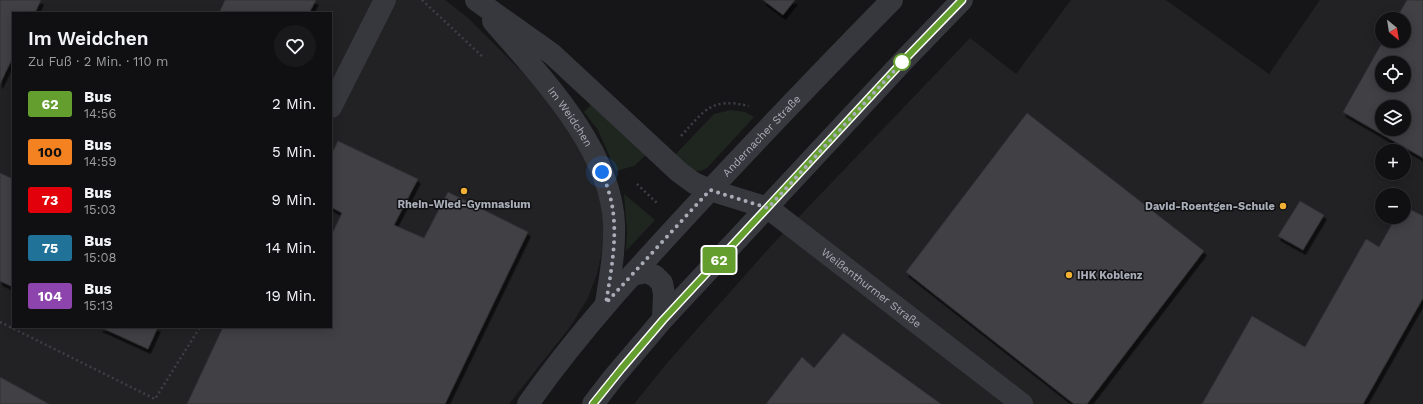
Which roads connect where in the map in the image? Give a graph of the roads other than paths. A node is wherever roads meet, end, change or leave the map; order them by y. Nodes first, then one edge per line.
1 (385, 0) edge
2 (476, 0) edge
3 (892, 0) edge
4 (962, 0) edge
5 (332, 105) edge
6 (710, 190) junction
7 (768, 208) junction
8 (632, 275) junction
9 (606, 303) junction
10 (663, 320) junction
11 (528, 404) edge
12 (593, 404) edge
13 (1022, 404) edge

1 - 5 street
2 - 6 street, Im Weidchen
2 - 9 street, Im Weidchen
3 - 6 street, Andernacher Straße
4 - 7 street
6 - 7 street, Weißenthurmer Straße
6 - 8 street, Andernacher Straße
7 - 10 street
7 - 13 street, Weißenthurmer Straße
8 - 9 street, Andernacher Straße
8 - 10 street
9 - 11 street, Andernacher Straße
10 - 12 street

